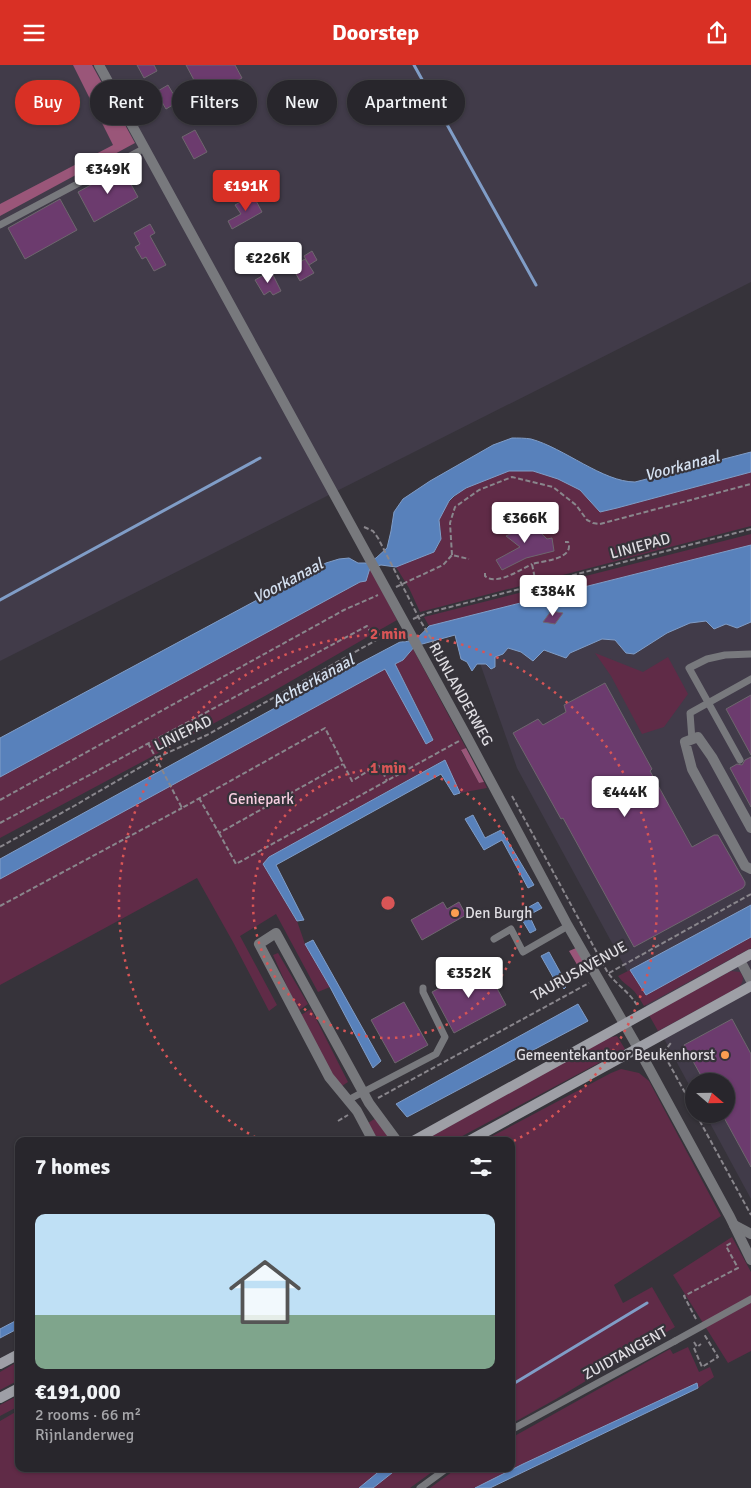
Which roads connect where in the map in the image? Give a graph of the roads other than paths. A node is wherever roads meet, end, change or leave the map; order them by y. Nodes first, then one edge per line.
1 (99, 65) edge
2 (145, 148) junction
3 (0, 225) edge
4 (751, 654) edge
5 (751, 679) edge
6 (708, 702) junction
7 (692, 739) junction
8 (740, 760) dead end
9 (751, 828) edge
10 (751, 869) edge
11 (568, 927) junction
12 (494, 939) dead end
13 (751, 954) edge
14 (740, 960) junction
15 (751, 981) edge
16 (423, 987) dead end
17 (751, 987) edge
18 (624, 1024) junction
19 (638, 1048) junction
20 (364, 1092) junction
21 (348, 1100) junction
22 (371, 1137) edge
23 (394, 1137) edge
24 (421, 1137) edge
25 (476, 1137) edge
26 (734, 1225) junction
27 (751, 1234) edge
28 (751, 1260) edge
29 (751, 1299) edge
30 (15, 1356) edge
31 (0, 1364) edge
32 (15, 1390) edge
33 (0, 1398) edge
34 (515, 1428) edge
35 (442, 1472) edge
36 (420, 1488) edge

1 - 2 street, RIJNLANDERWEG
2 - 3 lane
2 - 11 street, RIJNLANDERWEG
4 - 6 lane
5 - 6 lane
6 - 7 lane
6 - 8 lane
7 - 9 street
7 - 10 street
11 - 12 lane
11 - 18 street, RIJNLANDERWEG
13 - 14 main road
14 - 15 street
14 - 18 main road
16 - 20 lane
17 - 19 main road
18 - 19 street, RIJNLANDERWEG
18 - 24 main road
19 - 25 main road
19 - 26 street, RIJNLANDERWEG
20 - 21 lane
20 - 21 street
20 - 23 street
21 - 22 street
26 - 27 street
26 - 28 street, RIJNLANDERWEG
29 - 34 lane, ZUIDTANGENT, bridge
30 - 31 main road
32 - 33 main road
35 - 36 lane

